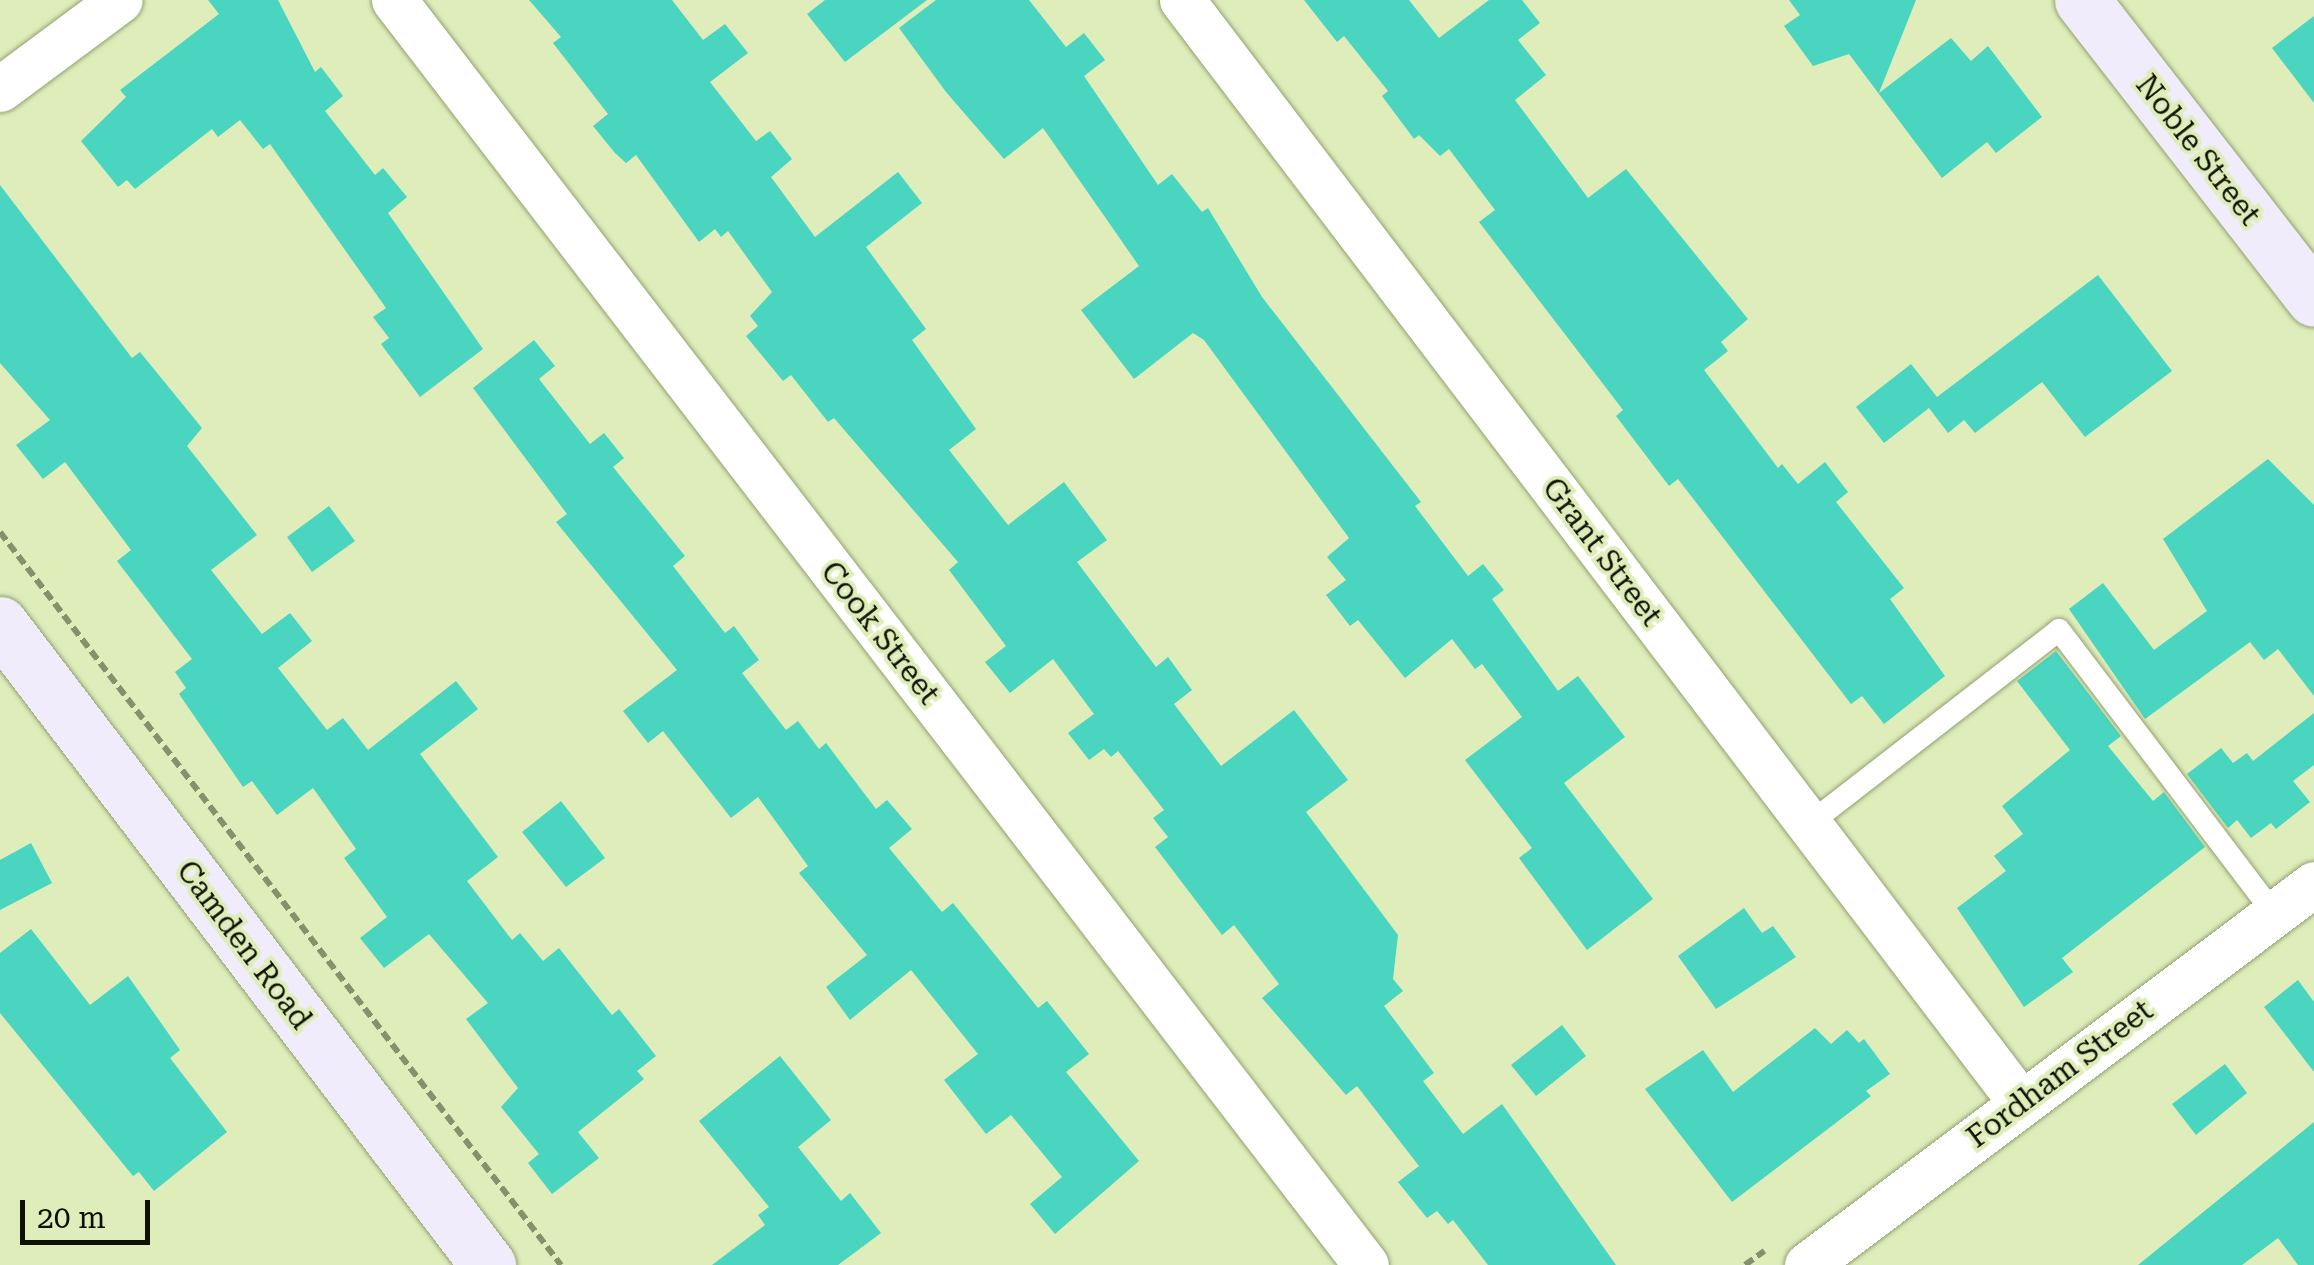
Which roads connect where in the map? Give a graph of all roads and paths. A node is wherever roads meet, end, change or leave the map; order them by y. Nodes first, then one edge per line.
1 (120, 0) edge
2 (394, 0) edge
3 (1182, 0) edge
4 (2082, 0) edge
5 (0, 90) edge
6 (2314, 300) edge
7 (0, 532) edge
8 (0, 624) edge
9 (1809, 824) junction
10 (2314, 884) edge
11 (2274, 914) junction
12 (2021, 1103) junction
13 (488, 1265) edge
14 (560, 1265) edge
15 (1366, 1265) edge
16 (1807, 1265) edge

1 - 5 street
2 - 15 street, Cook Street
3 - 9 street, Grant Street
4 - 6 street, Noble Street
7 - 14 path
8 - 13 street, Camden Road
9 - 11 lane
9 - 12 street, Grant Street
10 - 11 street, Fordham Street
11 - 12 street, Fordham Street
12 - 16 street, Fordham Street

